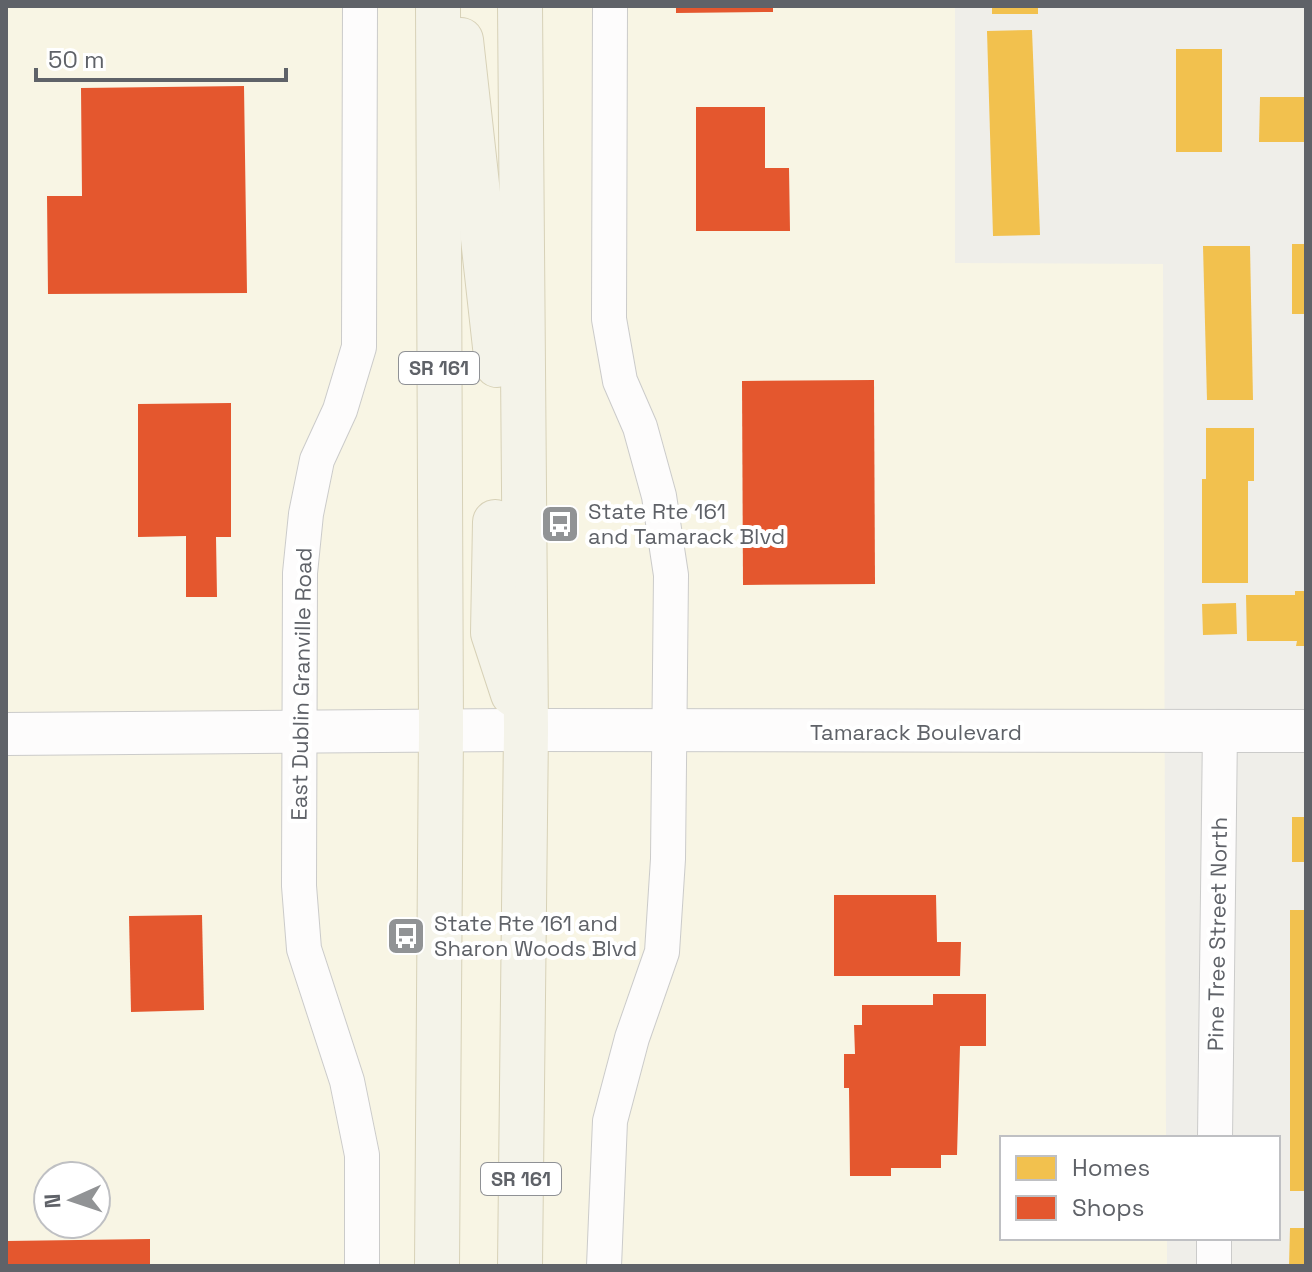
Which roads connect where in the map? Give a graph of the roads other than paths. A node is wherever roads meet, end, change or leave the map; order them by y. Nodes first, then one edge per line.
1 (360, 6) edge
2 (438, 6) edge
3 (456, 6) edge
4 (520, 6) edge
5 (610, 6) edge
6 (526, 730) junction
7 (1220, 730) junction
8 (441, 731) junction
9 (667, 731) junction
10 (1306, 731) edge
11 (301, 733) junction
12 (6, 734) edge
13 (1215, 1136) edge
14 (1214, 1240) edge
15 (362, 1266) edge
16 (437, 1266) edge
17 (520, 1266) edge
18 (604, 1266) edge
19 (1214, 1266) edge

1 - 11 street, East Dublin Granville Road
2 - 8 main road, SR 161
3 - 6 main road
4 - 6 main road, SR 161
5 - 9 street
6 - 8 street, Tamarack Boulevard
6 - 9 street, Tamarack Boulevard
6 - 17 main road, SR 161
7 - 9 street, Tamarack Boulevard
7 - 10 street, Tamarack Boulevard
7 - 13 street, Pine Tree Street North
8 - 11 street, Tamarack Boulevard
8 - 16 main road, SR 161
9 - 18 street
11 - 12 street, Tamarack Boulevard
11 - 15 street, East Dublin Granville Road
14 - 19 street

